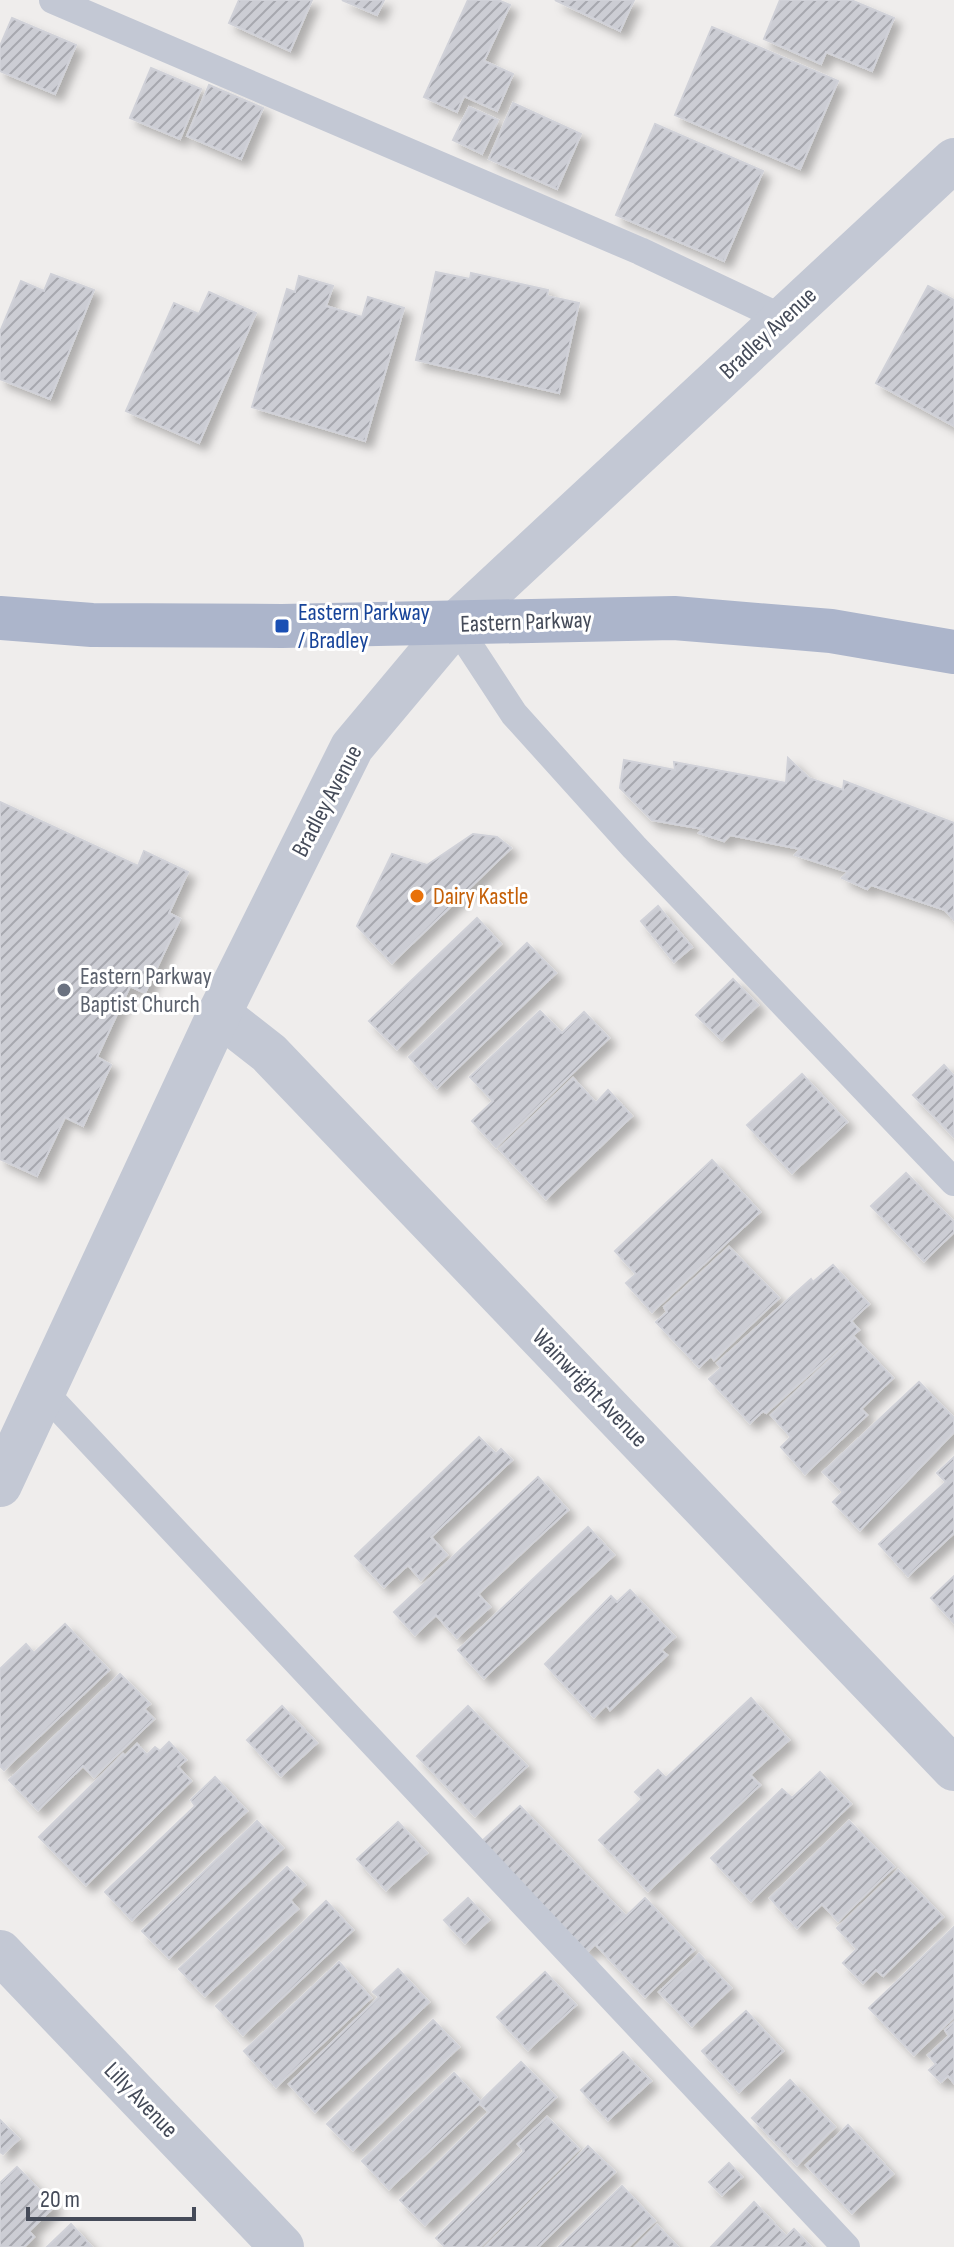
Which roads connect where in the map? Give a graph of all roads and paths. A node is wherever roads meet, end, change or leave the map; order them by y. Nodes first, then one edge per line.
1 (53, 0) edge
2 (954, 160) edge
3 (784, 319) junction
4 (0, 618) edge
5 (455, 624) junction
6 (954, 652) edge
7 (219, 1014) junction
8 (954, 1182) edge
9 (43, 1391) junction
10 (0, 1485) edge
11 (954, 1769) edge
12 (0, 1952) edge
13 (282, 2247) edge
14 (846, 2247) edge

1 - 3 lane
2 - 3 street, Bradley Avenue
3 - 5 street, Bradley Avenue
4 - 5 main road, Eastern Parkway
5 - 6 main road, Eastern Parkway
5 - 7 street, Bradley Avenue
5 - 8 lane
7 - 9 street, Bradley Avenue
7 - 11 street, Wainwright Avenue
9 - 10 street, Bradley Avenue
9 - 14 lane
12 - 13 street, Lilly Avenue

